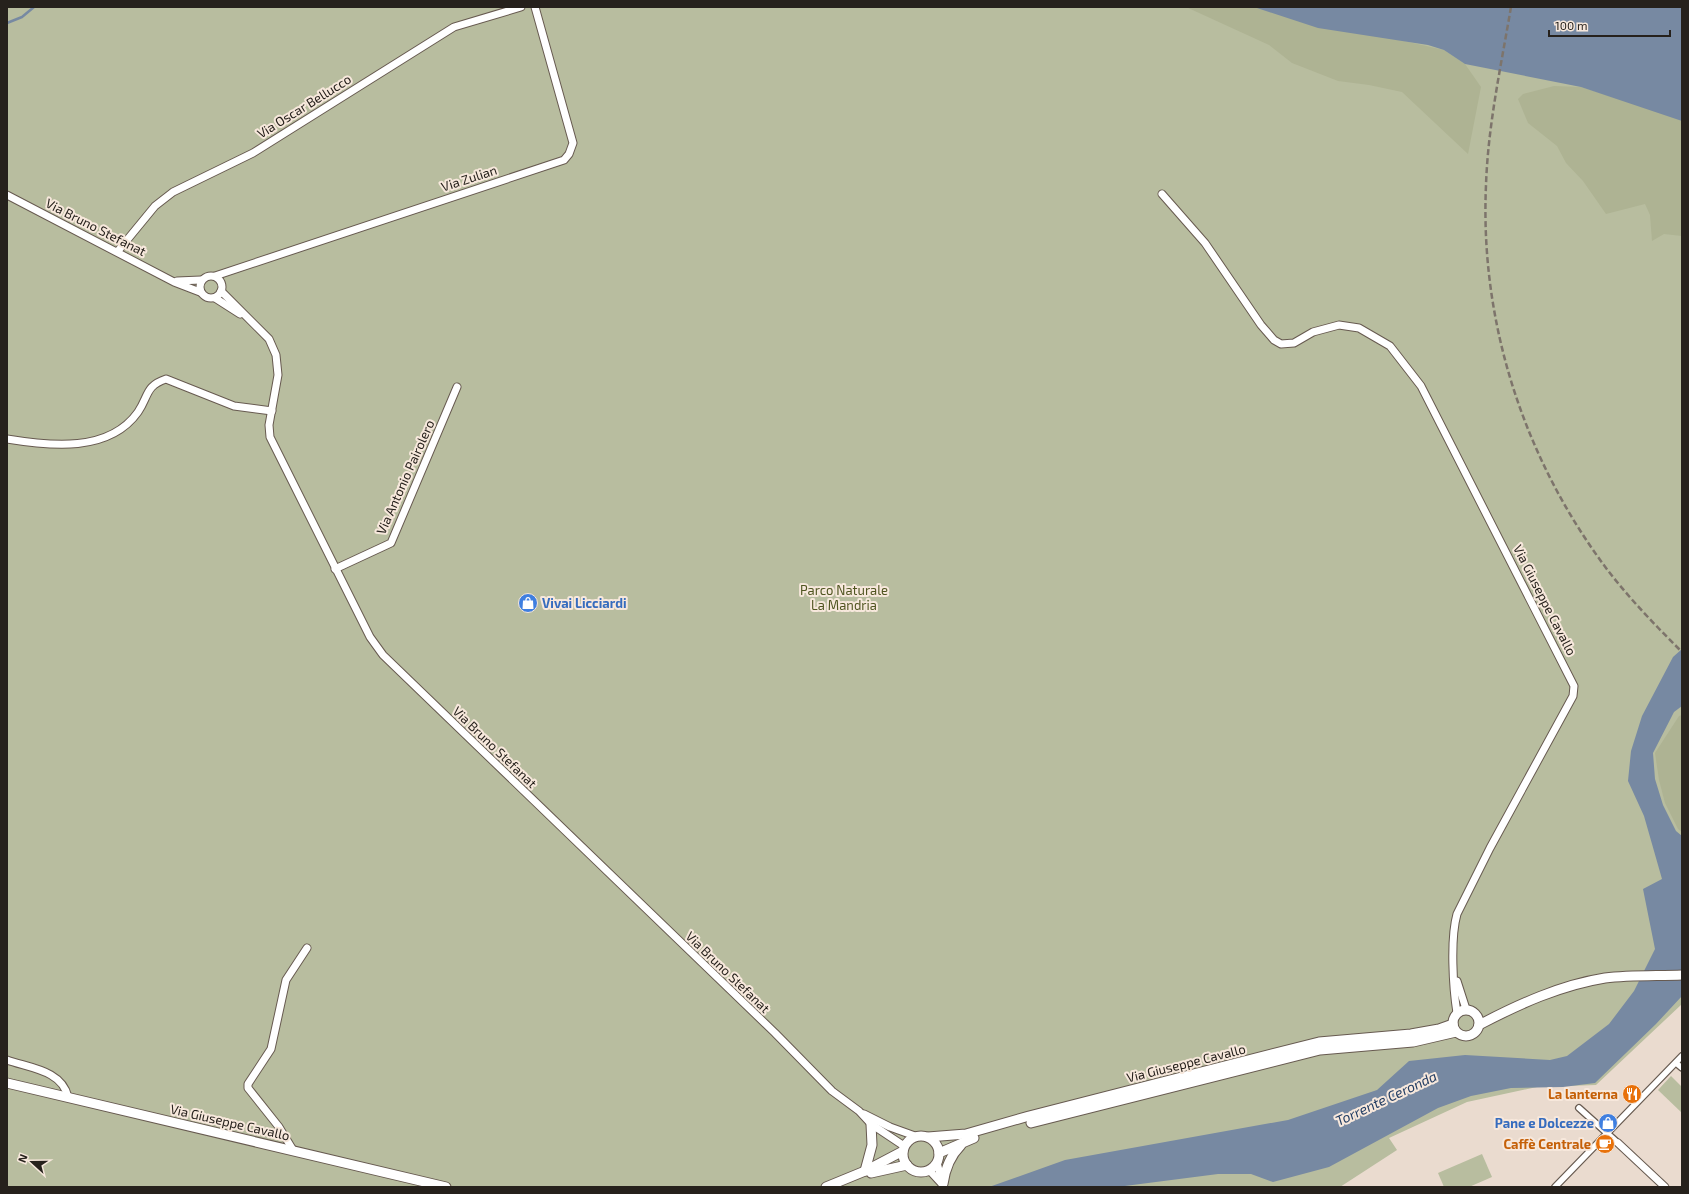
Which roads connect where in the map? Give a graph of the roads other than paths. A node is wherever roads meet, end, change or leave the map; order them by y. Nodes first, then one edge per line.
1 (521, 7) edge
2 (535, 7) edge
3 (1162, 194) dead end
4 (7, 195) edge
5 (118, 251) junction
6 (229, 271) junction
7 (215, 276) junction
8 (201, 280) junction
9 (174, 282) junction
10 (222, 288) junction
11 (200, 292) junction
12 (215, 298) junction
13 (252, 322) junction
14 (457, 387) dead end
15 (272, 411) junction
16 (7, 439) edge
17 (335, 569) junction
18 (307, 948) dead end
19 (1454, 970) junction
20 (1682, 975) edge
21 (1511, 1008) junction
22 (1466, 1009) junction
23 (1457, 1013) junction
24 (1477, 1016) junction
25 (1479, 1025) junction
26 (1454, 1028) junction
27 (1682, 1056) edge
28 (7, 1060) edge
29 (1676, 1063) junction
30 (1682, 1068) edge
31 (7, 1083) edge
32 (68, 1097) junction
33 (1579, 1108) dead end
34 (859, 1112) junction
35 (871, 1124) junction
36 (1607, 1134) junction
37 (915, 1136) junction
38 (928, 1137) junction
39 (967, 1140) junction
40 (1618, 1144) joint
41 (904, 1149) junction
42 (293, 1150) junction
43 (938, 1157) junction
44 (907, 1166) junction
45 (929, 1170) junction
46 (865, 1172) junction
47 (846, 1180) junction
48 (943, 1186) edge
49 (446, 1187) edge
50 (826, 1187) edge
51 (1554, 1187) edge
52 (1665, 1187) edge

1 - 5 street, Via Oscar Bellucco
2 - 6 street, Via Zulian
3 - 19 street, Via Giuseppe Cavallo
4 - 5 street, Via Bruno Stefanat
5 - 9 street, Via Bruno Stefanat
6 - 7 street, Via Zulian
6 - 10 street
7 - 8 street
7 - 10 street
8 - 9 street
8 - 11 street
9 - 11 street, Via Bruno Stefanat
10 - 12 street
10 - 13 street, Via Bruno Stefanat
11 - 12 street
12 - 13 street, Via Bruno Stefanat
13 - 15 street, Via Bruno Stefanat
14 - 17 street, Via Antonio Pairolero
15 - 16 street
15 - 17 street, Via Bruno Stefanat
17 - 34 street, Via Bruno Stefanat
18 - 42 street
19 - 22 street, Via Giuseppe Cavallo
19 - 23 street, Via Giuseppe Cavallo
20 - 21 street
21 - 24 street
21 - 25 street
22 - 23 street
22 - 24 street
23 - 26 street
24 - 25 street
25 - 26 street
26 - 38 street, Via Giuseppe Cavallo
26 - 39 street, Via Giuseppe Cavallo
27 - 29 street
28 - 32 street
29 - 30 street
29 - 36 street
31 - 32 street, Via Giuseppe Cavallo
32 - 42 street, Via Giuseppe Cavallo
33 - 36 street
34 - 35 street, Via Bruno Stefanat
34 - 37 street, Via Bruno Stefanat
35 - 41 street, Via Bruno Stefanat
35 - 46 street
36 - 40 street
36 - 51 street
37 - 38 street
37 - 41 street
38 - 43 street
39 - 43 street, Via Giuseppe Cavallo
39 - 48 street
40 - 52 street
41 - 44 street
41 - 46 street
42 - 49 street, Via Giuseppe Cavallo
43 - 45 street
43 - 48 street
44 - 45 street
44 - 47 street
45 - 48 street
46 - 47 street
47 - 50 street

